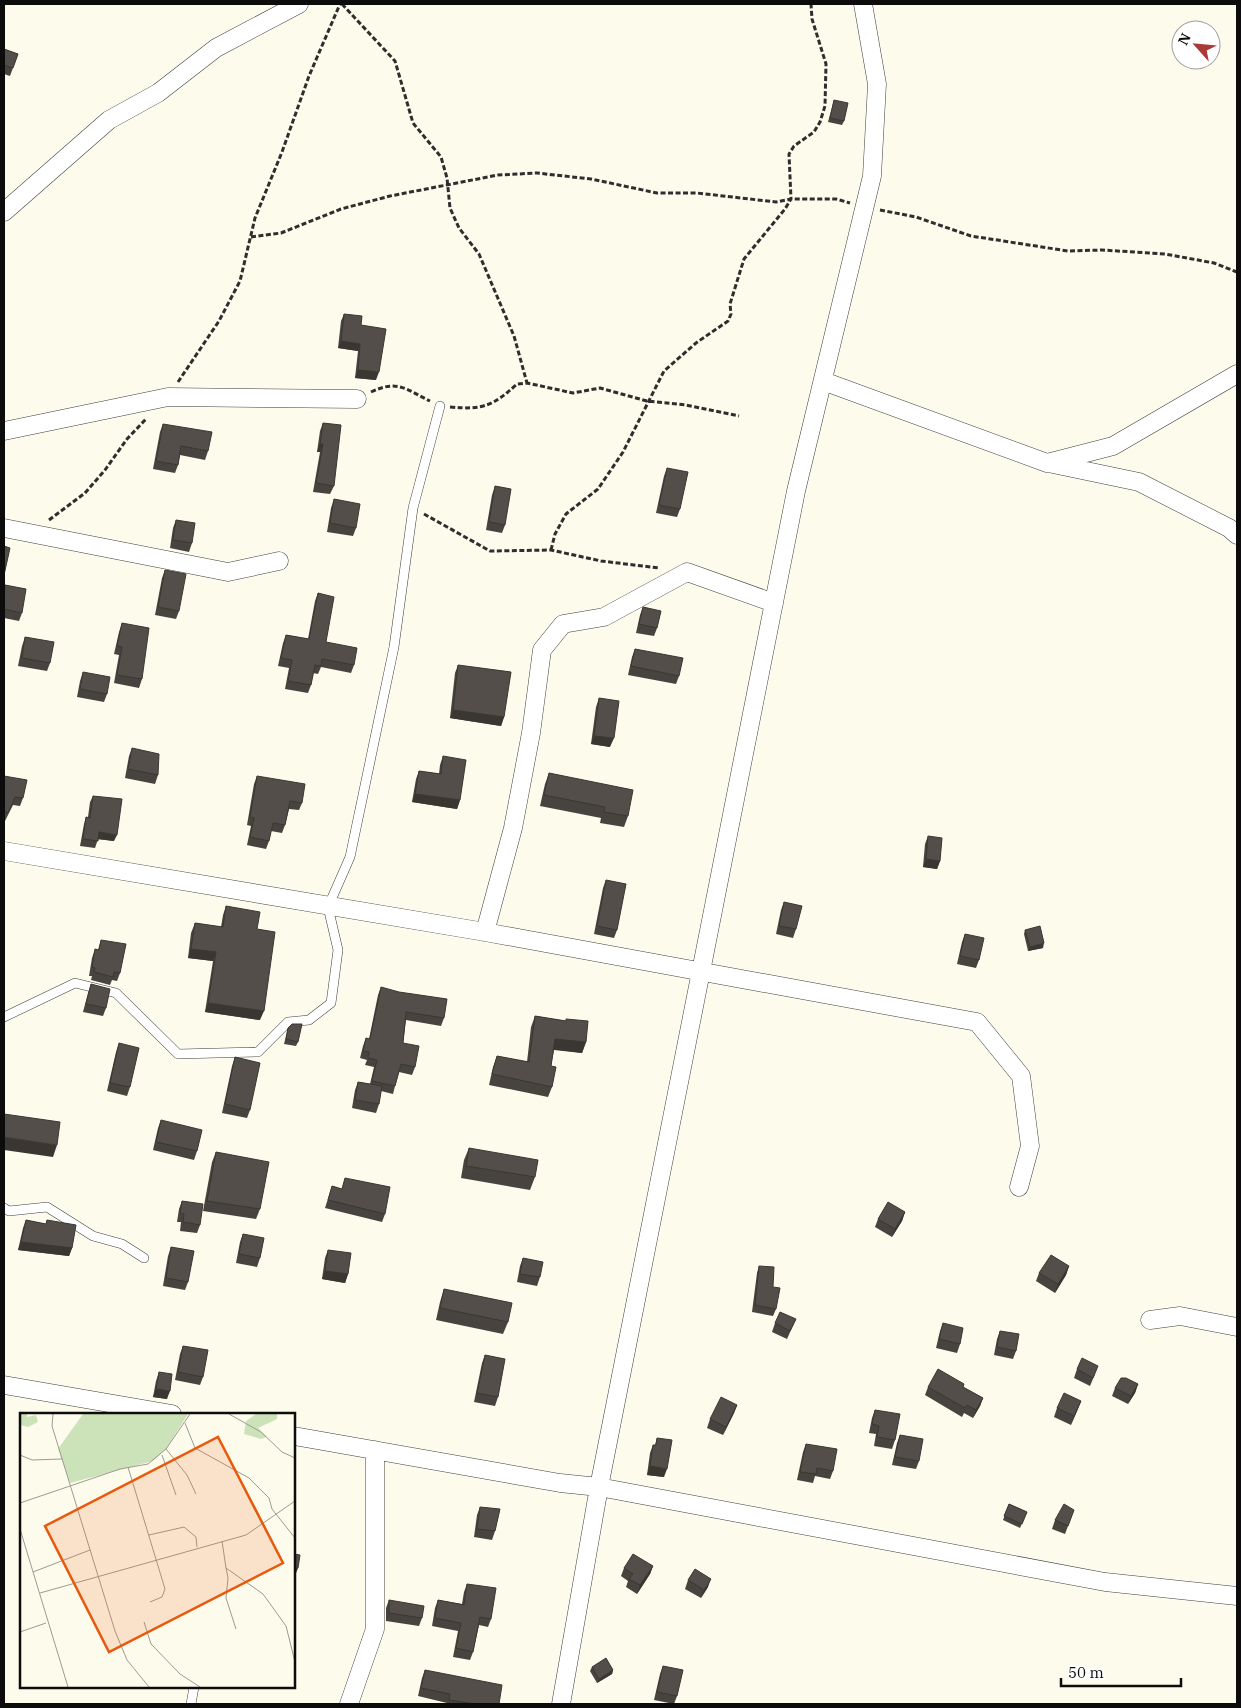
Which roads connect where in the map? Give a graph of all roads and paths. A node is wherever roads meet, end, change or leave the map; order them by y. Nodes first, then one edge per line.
1 (299, 4) edge
2 (341, 4) edge
3 (811, 4) edge
4 (863, 4) edge
5 (448, 186) junction
6 (791, 198) junction
7 (865, 207) junction
8 (4, 212) edge
9 (250, 237) junction
10 (1237, 272) edge
11 (1237, 374) edge
12 (823, 381) junction
13 (527, 383) junction
14 (168, 397) junction
15 (357, 399) joint
16 (647, 401) junction
17 (440, 406) junction
18 (739, 416) dead end
19 (4, 431) edge
20 (1047, 463) junction
21 (412, 508) junction
22 (4, 528) edge
23 (30, 533) junction
24 (1237, 535) edge
25 (550, 550) junction
26 (278, 561) dead end
27 (687, 572) junction
28 (774, 603) junction
29 (4, 851) edge
30 (328, 907) junction
31 (485, 932) junction
32 (700, 973) junction
33 (4, 1018) edge
34 (1019, 1187) dead end
35 (4, 1208) edge
36 (144, 1258) dead end
37 (1150, 1320) dead end
38 (1237, 1326) edge
39 (4, 1385) edge
40 (162, 1413) edge
41 (295, 1436) edge
42 (375, 1450) junction
43 (599, 1488) junction
44 (1237, 1596) edge
45 (194, 1688) edge
46 (191, 1704) edge
47 (349, 1704) edge
48 (561, 1704) edge

1 - 8 street
2 - 5 path
2 - 9 path
3 - 6 path
4 - 7 street
5 - 6 path
5 - 9 path
5 - 13 path
6 - 7 path
6 - 16 path
7 - 10 path
7 - 12 street
9 - 14 path
11 - 20 street
12 - 20 street
12 - 28 street
13 - 16 path
13 - 17 path
14 - 15 street
14 - 19 street
14 - 23 path
15 - 17 path
16 - 18 path
16 - 25 path
17 - 21 lane
20 - 24 street
21 - 25 path
21 - 30 lane
22 - 23 street
23 - 26 street
25 - 27 path
27 - 28 street
27 - 31 street
28 - 32 street
29 - 30 street
30 - 31 street
30 - 33 lane
31 - 32 street
32 - 34 street
32 - 43 street
35 - 36 lane
37 - 38 street
39 - 40 street
41 - 42 street
42 - 43 street
42 - 47 street
43 - 44 street
43 - 48 street
45 - 46 lane

